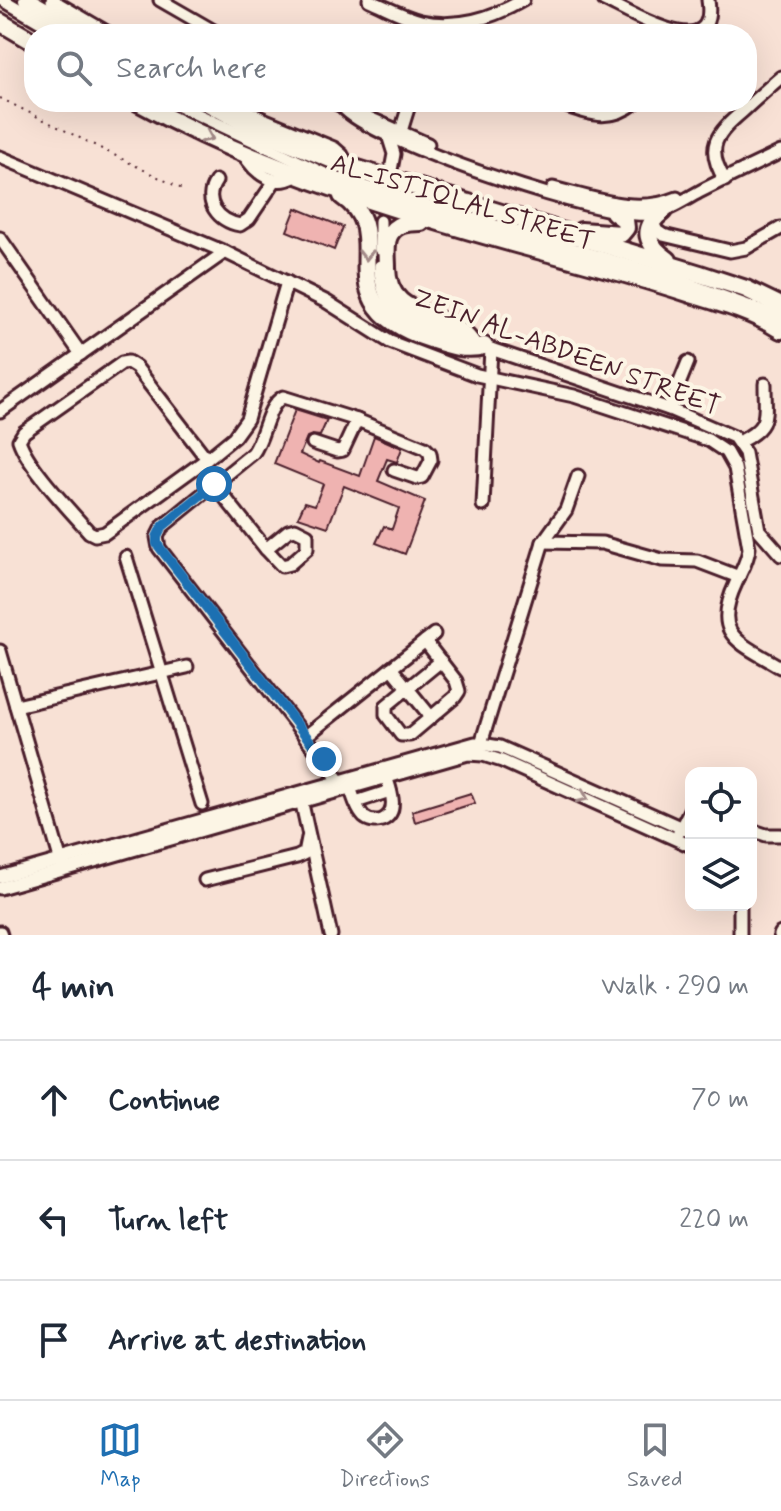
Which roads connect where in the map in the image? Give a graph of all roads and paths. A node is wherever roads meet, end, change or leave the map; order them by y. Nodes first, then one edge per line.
1 (27, 0) edge
2 (52, 0) edge
3 (160, 0) edge
4 (523, 0) edge
5 (604, 0) edge
6 (708, 0) edge
7 (373, 1) edge
8 (2, 2) edge
9 (0, 22) edge
10 (37, 24) edge
11 (43, 24) edge
12 (69, 24) edge
13 (93, 24) edge
14 (202, 24) edge
15 (651, 24) edge
16 (708, 24) edge
17 (24, 36) edge
18 (781, 77) edge
19 (0, 98) edge
20 (757, 99) edge
21 (24, 110) edge
22 (28, 112) edge
23 (158, 112) edge
24 (192, 112) edge
25 (201, 112) edge
26 (225, 112) edge
27 (249, 112) edge
28 (346, 112) edge
29 (355, 112) edge
30 (407, 112) edge
31 (587, 112) edge
32 (620, 112) edge
33 (742, 112) edge
34 (401, 131) junction
35 (388, 135) junction
36 (415, 146) junction
37 (781, 152) edge
38 (242, 153) junction
39 (0, 157) edge
40 (348, 166) junction
41 (297, 175) junction
42 (505, 177) junction
43 (725, 180) junction
44 (216, 181) dead end
45 (274, 182) junction
46 (182, 189) dead end
47 (334, 190) junction
48 (695, 195) junction
49 (614, 212) junction
50 (658, 216) junction
51 (380, 221) dead end
52 (433, 221) junction
53 (781, 228) edge
54 (563, 234) junction
55 (0, 238) edge
56 (657, 240) junction
57 (225, 252) junction
58 (679, 267) junction
59 (287, 282) junction
60 (781, 306) edge
61 (781, 315) edge
62 (781, 330) edge
63 (482, 346) junction
64 (81, 354) junction
65 (688, 362) dead end
66 (489, 379) junction
67 (765, 384) dead end
68 (669, 409) junction
69 (0, 411) edge
70 (357, 420) junction
71 (739, 442) junction
72 (313, 443) dead end
73 (207, 459) junction
74 (394, 470) dead end
75 (578, 476) dead end
76 (214, 484) junction
77 (483, 505) dead end
78 (543, 542) junction
79 (266, 549) dead end
80 (781, 555) edge
81 (126, 557) dead end
82 (739, 577) junction
83 (0, 651) edge
84 (441, 661) junction
85 (187, 667) dead end
86 (780, 667) edge
87 (391, 668) junction
88 (162, 673) junction
89 (407, 688) junction
90 (16, 706) junction
91 (431, 717) junction
92 (306, 736) junction
93 (480, 748) junction
94 (385, 772) junction
95 (345, 781) junction
96 (390, 791) junction
97 (300, 796) junction
98 (356, 802) junction
99 (202, 804) dead end
100 (307, 828) junction
101 (757, 832) edge
102 (683, 833) edge
103 (781, 835) edge
104 (62, 865) junction
105 (0, 877) edge
106 (205, 880) dead end
107 (0, 888) edge
108 (740, 911) edge
109 (331, 935) edge
110 (740, 935) edge

1 - 12 highway
2 - 13 street
3 - 14 street
4 - 7 street
5 - 15 street
6 - 16 street
8 - 10 street
8 - 11 street
9 - 17 highway
18 - 20 street
19 - 21 path
22 - 46 path
23 -> 38 highway, AL-ISTIQLAL STREET
24 - 61 street
25 - 61 street
26 - 40 highway, AL-ISTIQLAL STREET
27 - 40 street
28 - 35 street
29 - 34 street
30 - 34 street
31 - 32 street
33 - 43 street
34 - 42 street
35 - 36 street
35 - 36 street
36 - 42 street
37 - 43 street
38 - 41 highway, AL-ISTIQLAL STREET
38 - 45 street
39 - 57 street
40 - 54 highway, AL-ISTIQLAL STREET
41 - 45 street
41 - 47 highway, AL-ISTIQLAL STREET
42 - 48 street
42 - 49 street
43 - 48 street
44 - 45 street
47 - 52 highway, AL-ISTIQLAL STREET
47 -> 63 highway
48 - 50 street
49 - 50 street
49 - 54 highway
50 - 56 highway
51 - 63 street, ZEIN AL-ABDEEN STREET
52 - 62 highway, AL-ISTIQLAL STREET
52 - 63 highway
53 - 56 street
54 - 58 highway, AL-ISTIQLAL STREET
55 - 64 street
56 - 58 highway
57 - 59 street
57 - 64 street
58 - 60 highway, AL-ISTIQLAL STREET
59 - 66 street
59 - 73 street
63 - 66 street
63 - 68 street, ZEIN AL-ABDEEN STREET
64 - 69 street
65 - 68 street
66 - 77 street
66 - 82 street
67 - 71 street
68 - 71 street, ZEIN AL-ABDEEN STREET
70 - 72 street
70 - 74 street
70 - 76 street
71 - 80 street, ZEIN AL-ABDEEN STREET
73 - 73 street
75 - 78 street
76 - 79 street
76 - 92 street
78 - 82 street
78 - 93 street
81 - 88 street
82 - 86 street
83 - 90 street
84 - 87 street
84 - 89 street
84 - 91 street
85 - 88 street
87 - 89 street
87 - 92 street
88 - 90 street
88 - 99 street
89 - 91 street
89 - 91 street
90 - 104 street
92 - 95 street
93 - 94 street
93 - 102 street
94 - 95 street
94 - 96 street
95 - 97 street
95 - 98 street
96 - 98 street
96 - 98 street
97 - 100 street
97 - 104 street
100 - 106 street
100 - 109 street
101 - 103 street
104 - 105 street
104 - 107 street
108 - 110 street

